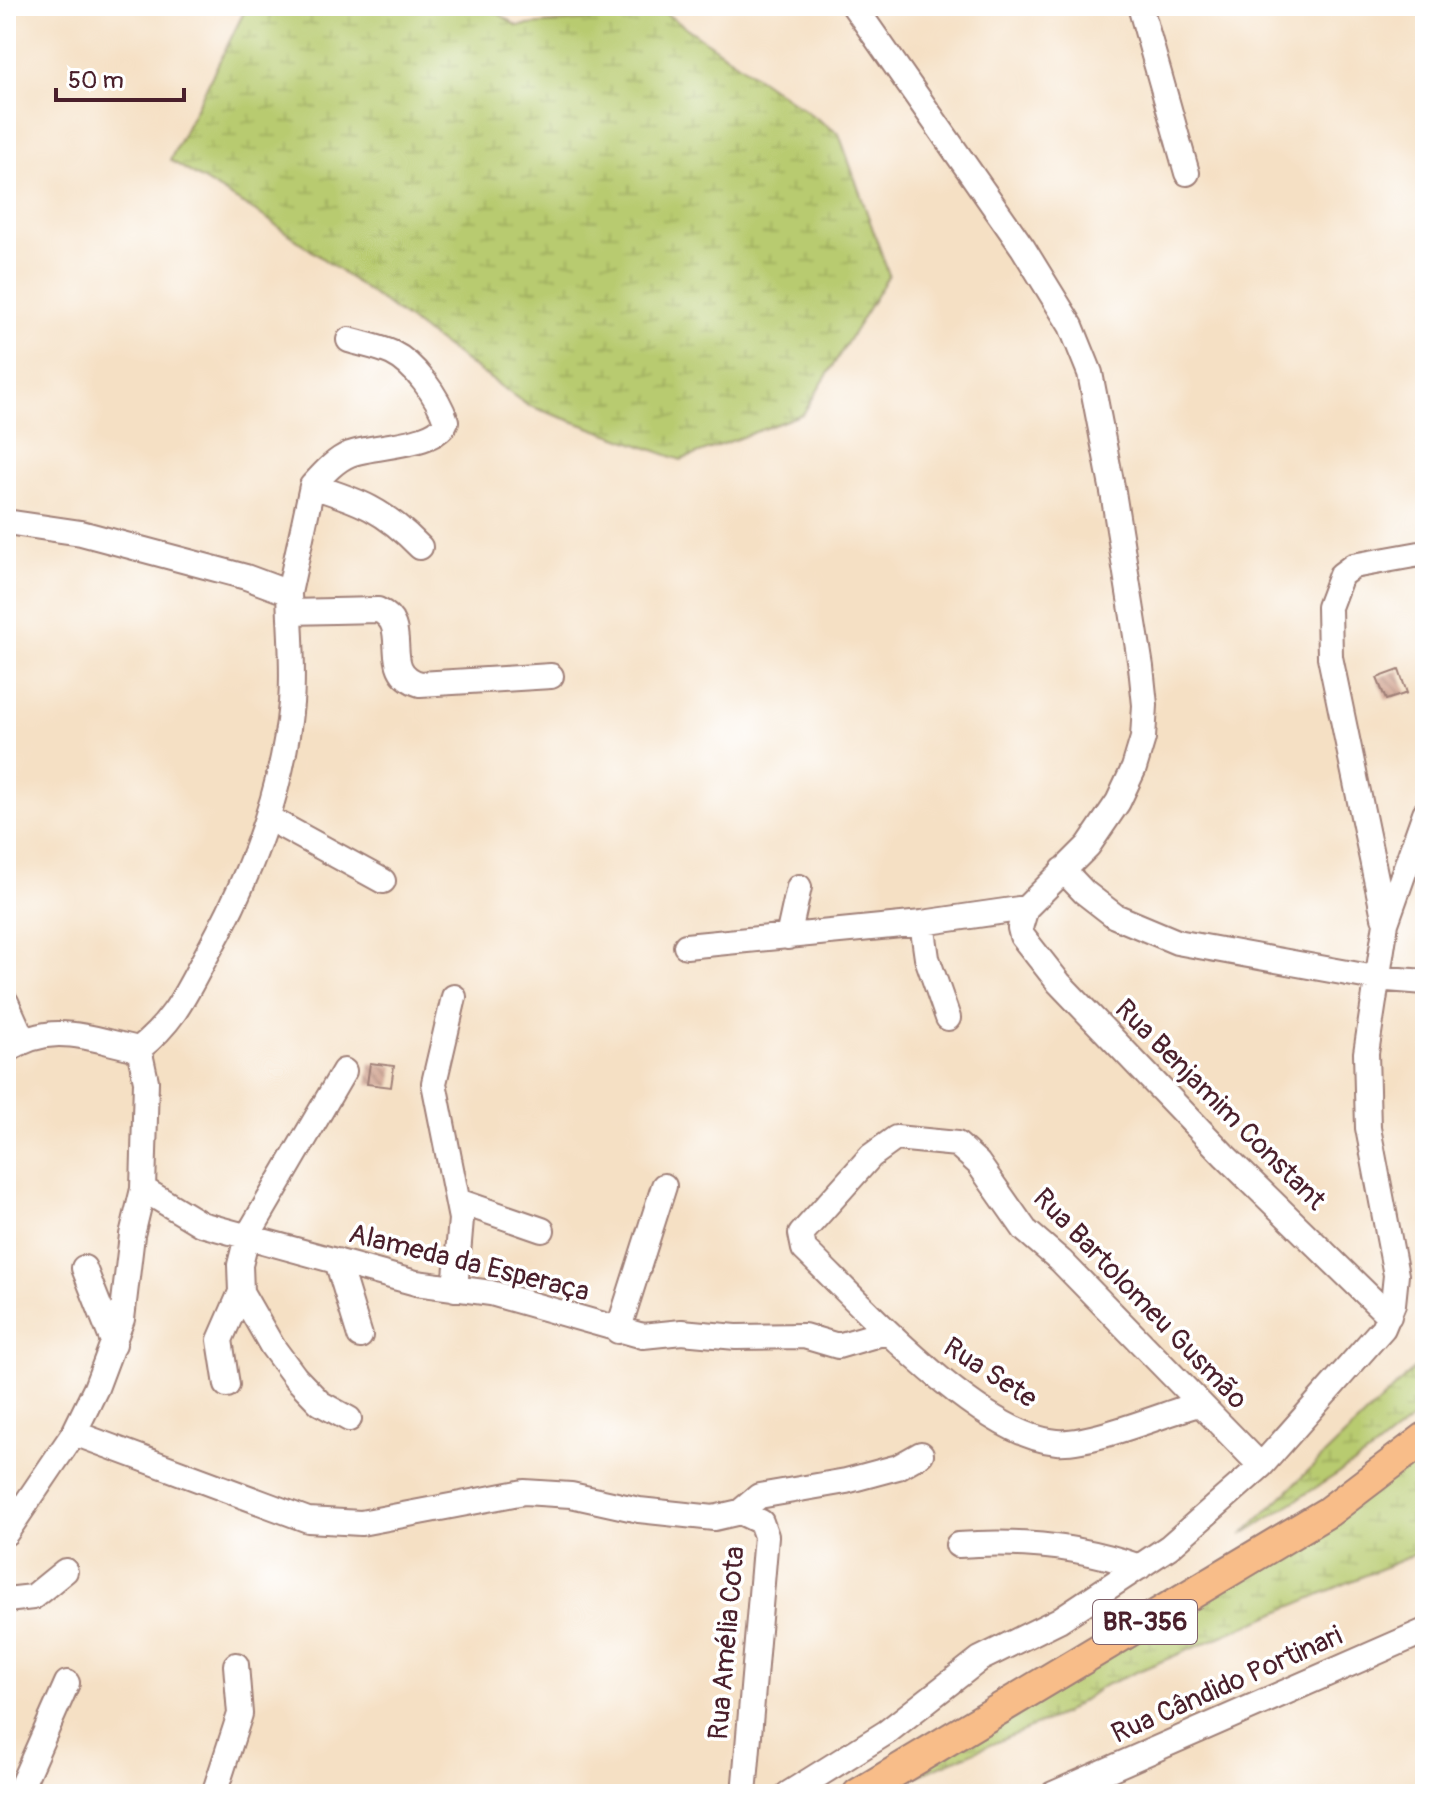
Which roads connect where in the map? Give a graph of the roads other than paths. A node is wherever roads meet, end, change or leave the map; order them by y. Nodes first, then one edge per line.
1 (854, 6) edge
2 (1140, 6) edge
3 (1187, 173) dead end
4 (349, 340) dead end
5 (312, 486) junction
6 (6, 522) edge
7 (420, 547) dead end
8 (1425, 553) edge
9 (290, 603) junction
10 (551, 676) dead end
11 (1425, 813) edge
12 (268, 818) junction
13 (1063, 870) junction
14 (383, 881) dead end
15 (799, 887) dead end
16 (1023, 918) junction
17 (922, 923) junction
18 (1386, 923) junction
19 (788, 937) junction
20 (686, 946) dead end
21 (1375, 978) junction
22 (1425, 982) edge
23 (454, 997) dead end
24 (6, 1002) edge
25 (948, 1018) dead end
26 (14, 1046) edge
27 (139, 1049) junction
28 (344, 1071) dead end
29 (664, 1186) dead end
30 (143, 1189) junction
31 (458, 1201) junction
32 (542, 1230) dead end
33 (801, 1234) joint
34 (247, 1237) junction
35 (337, 1261) junction
36 (84, 1268) dead end
37 (455, 1289) junction
38 (241, 1292) junction
39 (1389, 1316) junction
40 (618, 1331) junction
41 (886, 1332) junction
42 (360, 1336) dead end
43 (114, 1344) junction
44 (227, 1385) dead end
45 (1198, 1404) junction
46 (349, 1419) dead end
47 (74, 1433) junction
48 (1425, 1438) edge
49 (921, 1454) dead end
50 (1261, 1466) junction
51 (740, 1512) junction
52 (6, 1533) edge
53 (958, 1545) dead end
54 (1140, 1567) junction
55 (65, 1571) dead end
56 (6, 1600) edge
57 (1425, 1631) edge
58 (236, 1665) dead end
59 (67, 1683) dead end
60 (18, 1794) edge
61 (214, 1794) edge
62 (744, 1794) edge
63 (788, 1794) edge
64 (858, 1794) edge
65 (1053, 1794) edge

1 - 13 street
2 - 3 street
4 - 5 street
5 - 7 street
5 - 9 street
6 - 9 street
8 - 18 street
9 - 10 street
9 - 12 street
11 - 18 street
12 - 14 street
12 - 27 street
13 - 16 street
13 - 21 street
15 - 19 street
16 - 17 street
16 - 39 street, Rua Benjamim Constant
17 - 19 street
17 - 25 street
18 - 21 street
19 - 20 street
21 - 22 street
21 - 39 street
23 - 31 street
24 - 26 street
26 - 27 street
27 - 30 street
28 - 34 street
29 - 40 street
30 - 34 street, Alameda da Esperaça
30 - 43 street
31 - 32 street
31 - 37 street
33 - 41 street, Rua Sete
33 - 45 street, Rua Bartolomeu Gusmão
34 - 35 street, Alameda da Esperaça
34 - 38 street
35 - 37 street, Alameda da Esperaça
35 - 42 street
36 - 43 street
37 - 40 street, Alameda da Esperaça
38 - 44 street
38 - 46 street
39 - 50 street
40 - 41 street, Alameda da Esperaça
41 - 45 street, Rua Sete
43 - 47 street
45 - 50 street, Rua Bartolomeu Gusmão
47 - 51 street
47 - 52 street
48 - 64 main road, BR-356
49 - 51 street
50 - 54 street
51 - 62 street, Rua Amélia Cota
53 - 54 street
54 - 63 street
55 - 56 street
57 - 65 street, Rua Cândido Portinari
58 - 61 street
59 - 60 street

